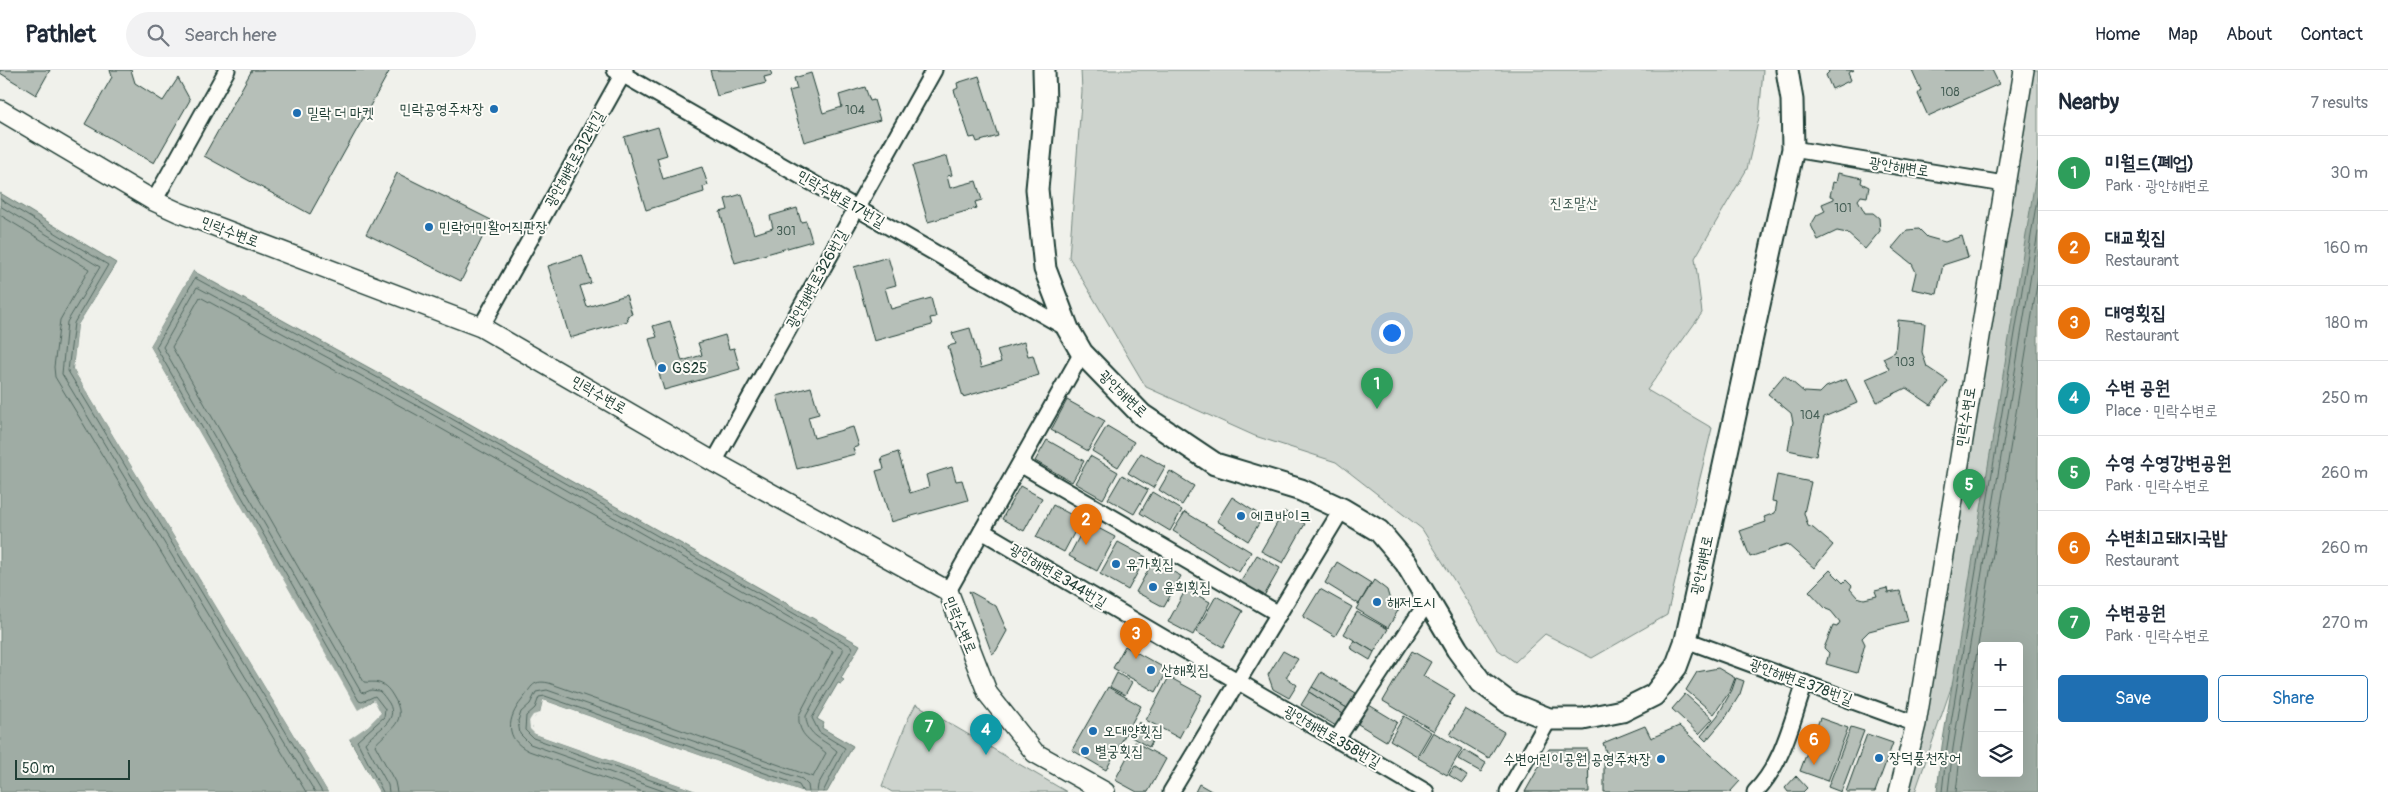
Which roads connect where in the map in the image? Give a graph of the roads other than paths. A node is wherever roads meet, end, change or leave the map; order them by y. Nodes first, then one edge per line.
1 (227, 70) edge
2 (934, 70) edge
3 (1044, 70) edge
4 (1787, 70) edge
5 (2024, 70) edge
6 (621, 71) edge
7 (0, 110) edge
8 (1793, 149) junction
9 (2004, 184) junction
10 (154, 201) junction
11 (857, 208) junction
12 (481, 327) junction
13 (1068, 329) junction
14 (1082, 353) junction
15 (714, 462) junction
16 (1020, 464) junction
17 (1342, 509) junction
18 (982, 531) junction
19 (948, 591) junction
20 (1428, 601) junction
21 (1279, 614) junction
22 (1686, 640) junction
23 (1238, 682) junction
24 (1805, 684) junction
25 (1549, 719) junction
26 (1916, 724) junction
27 (1336, 740) junction
28 (1105, 792) edge
29 (1171, 792) edge
30 (1426, 792) edge
31 (1508, 792) edge
32 (1755, 792) edge
33 (1899, 792) edge

1 - 10 street
2 - 11 street, 광안해변로326번길
3 - 13 main road, 광안해변로
4 - 8 main road, 광안해변로
5 - 9 street, 민락수변로
6 - 11 street, 민락수변로17번길
6 - 12 street, 광안해변로312번길
7 - 10 street, 민락수변로
8 - 9 street, 광안해변로
8 - 22 main road, 광안해변로
9 - 26 street, 민락수변로
10 - 12 street, 민락수변로
11 - 13 street, 민락수변로17번길
11 - 15 street, 광안해변로326번길
12 - 15 street, 민락수변로
13 - 14 main road, 광안해변로
14 - 16 street
14 - 17 main road, 광안해변로
15 - 19 street, 민락수변로
16 - 18 street
16 - 21 street
17 - 20 main road, 광안해변로
17 - 21 street
18 - 19 street
18 - 23 street, 광안해변로344번길
19 - 28 street, 민락수변로
20 - 25 main road, 광안해변로
20 - 27 street
21 - 23 street
22 - 24 street, 광안해변로378번길
22 - 25 main road, 광안해변로
23 - 27 street, 광안해변로358번길
23 - 29 street
24 - 26 street, 광안해변로378번길
24 - 32 street
25 - 31 street
26 - 33 street, 민락수변로
27 - 30 street, 광안해변로358번길

